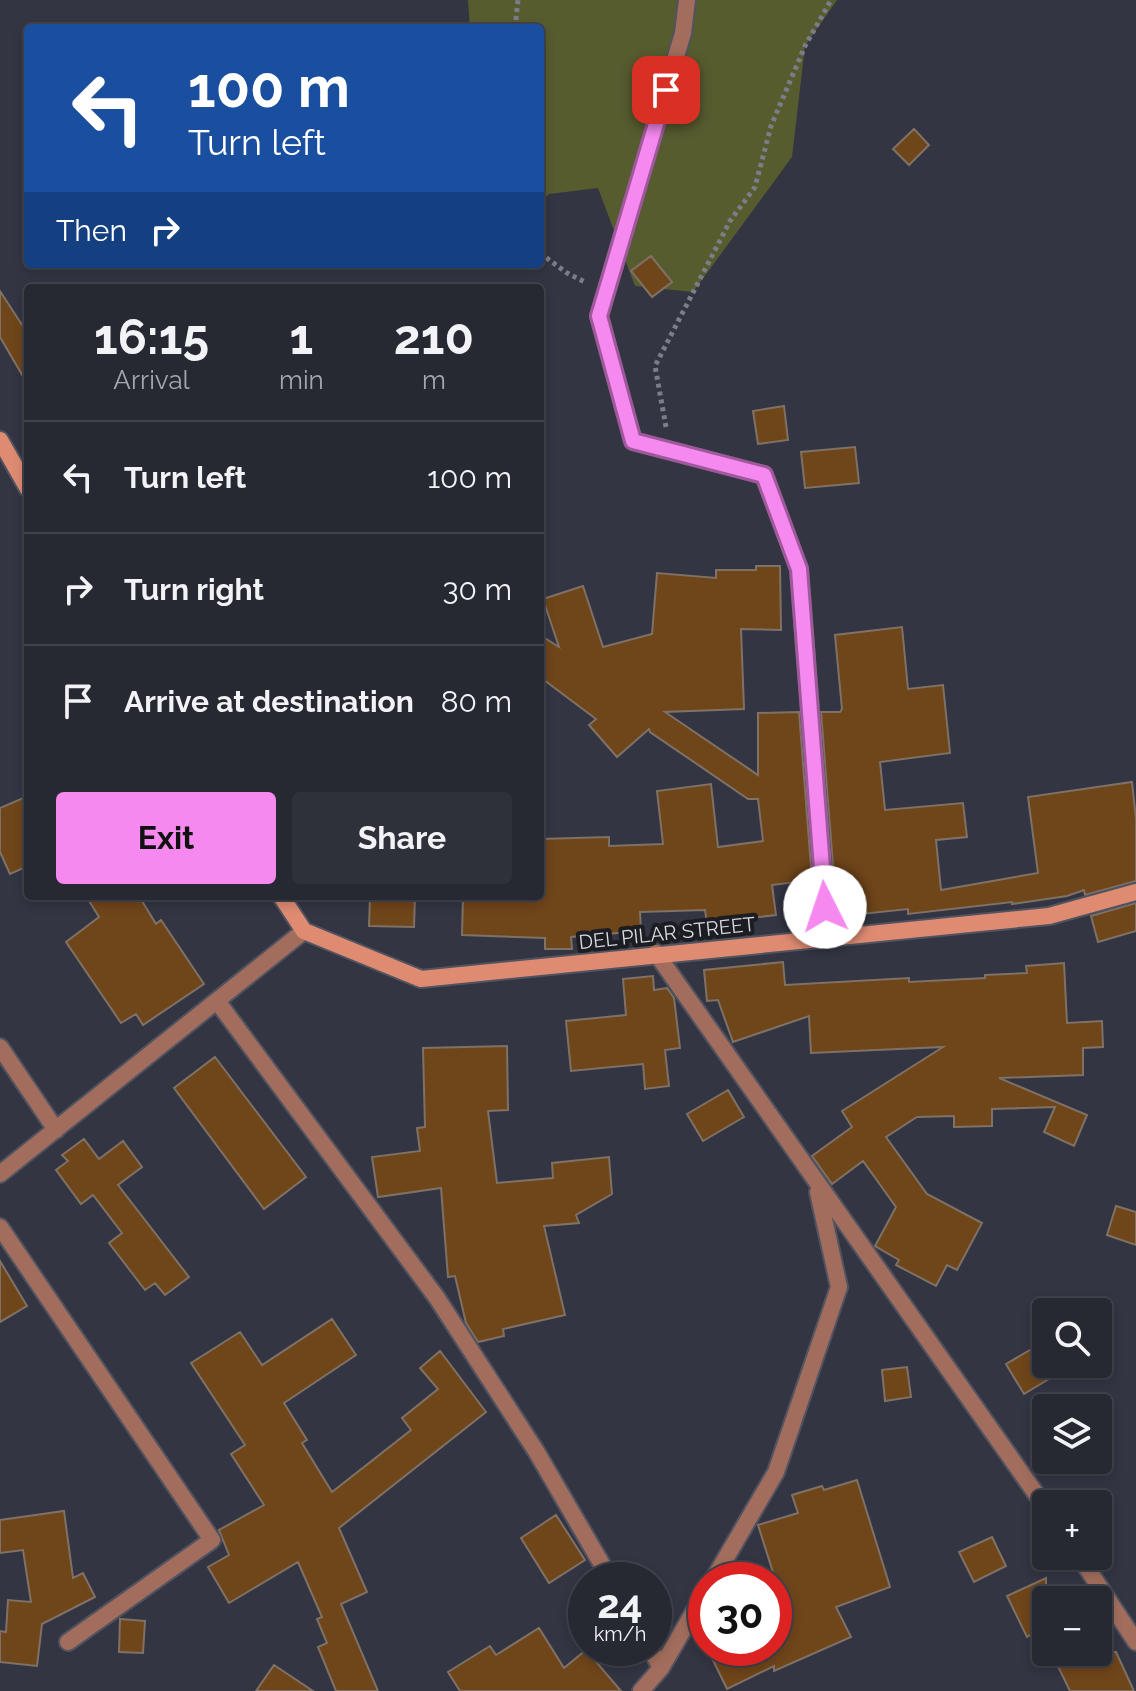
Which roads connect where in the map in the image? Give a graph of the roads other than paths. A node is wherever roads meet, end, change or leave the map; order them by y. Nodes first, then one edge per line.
1 (687, 0) edge
2 (0, 440) edge
3 (24, 482) edge
4 (1136, 892) edge
5 (284, 900) edge
6 (304, 931) junction
7 (828, 938) junction
8 (656, 953) junction
9 (217, 1001) junction
10 (0, 1047) edge
11 (56, 1130) junction
12 (0, 1174) edge
13 (816, 1183) junction
14 (0, 1227) edge
15 (1033, 1490) edge
16 (601, 1562) edge
17 (724, 1562) edge
18 (1088, 1570) edge
19 (688, 1622) edge
20 (68, 1642) dead end
21 (1136, 1642) edge
22 (661, 1668) joint
23 (641, 1691) edge

1 - 7 street
2 - 3 street
4 - 7 street, DEL PILAR STREET
5 - 6 street
6 - 8 street, DEL PILAR STREET
6 - 9 street
7 - 8 street, DEL PILAR STREET
8 - 13 street
9 - 11 street
9 - 16 street
10 - 11 street
11 - 12 street
13 - 15 street
13 - 17 street
14 - 20 street
18 - 21 street
19 - 22 street
22 - 23 street

